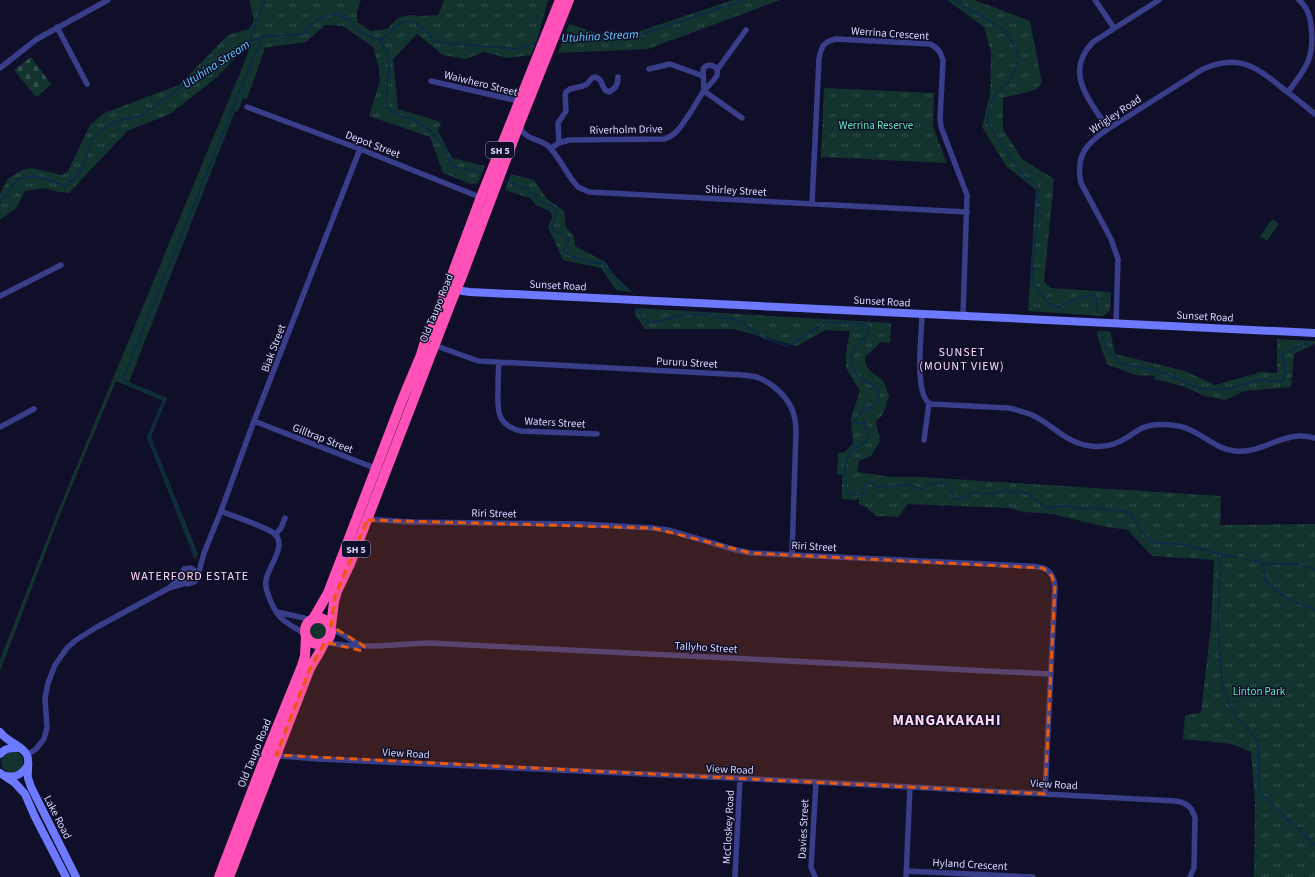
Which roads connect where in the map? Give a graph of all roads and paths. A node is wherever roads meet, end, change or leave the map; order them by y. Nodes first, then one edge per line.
1 (108, 0) edge
2 (569, 0) edge
3 (1095, 0) edge
4 (1159, 0) edge
5 (1299, 0) edge
6 (559, 2) edge
7 (57, 28) junction
8 (1114, 28) junction
9 (746, 30) dead end
10 (551, 35) junction
11 (0, 68) edge
12 (649, 69) dead end
13 (717, 70) junction
14 (703, 76) junction
15 (618, 77) dead end
16 (431, 81) dead end
17 (87, 84) dead end
18 (704, 91) junction
19 (1288, 92) junction
20 (522, 104) junction
21 (247, 107) dead end
22 (1315, 114) edge
23 (742, 118) dead end
24 (519, 125) junction
25 (1108, 129) junction
26 (520, 140) junction
27 (559, 142) junction
28 (551, 148) junction
29 (360, 149) junction
30 (486, 199) junction
31 (812, 203) junction
32 (967, 212) junction
33 (61, 265) dead end
34 (452, 288) junction
35 (0, 296) edge
36 (922, 314) junction
37 (963, 315) junction
38 (1116, 323) junction
39 (1315, 332) edge
40 (430, 343) junction
41 (499, 363) junction
42 (929, 403) junction
43 (34, 409) dead end
44 (254, 421) junction
45 (0, 427) edge
46 (597, 434) dead end
47 (1315, 438) edge
48 (924, 440) dead end
49 (381, 470) junction
50 (221, 511) junction
51 (285, 518) dead end
52 (362, 519) junction
53 (276, 535) junction
54 (204, 553) junction
55 (792, 554) junction
56 (191, 568) junction
57 (197, 574) junction
58 (181, 576) junction
59 (186, 583) junction
60 (169, 588) junction
61 (277, 612) junction
62 (312, 619) junction
63 (331, 627) junction
64 (306, 636) junction
65 (325, 643) junction
66 (362, 647) junction
67 (1050, 674) junction
68 (0, 732) edge
69 (21, 748) junction
70 (0, 754) edge
71 (271, 754) junction
72 (27, 755) junction
73 (28, 765) junction
74 (2, 775) edge
75 (740, 779) junction
76 (816, 782) junction
77 (910, 787) junction
78 (1045, 794) junction
79 (906, 874) edge
80 (229, 875) edge
81 (66, 877) edge
82 (76, 877) edge
83 (219, 877) edge
84 (735, 877) edge
85 (815, 877) edge
86 (1033, 877) edge
87 (1190, 877) edge

1 - 7 street
2 - 10 highway, Old Taupo Road / SH 5
3 - 8 street
4 - 8 street
5 - 19 street
6 - 10 highway, Old Taupo Road / SH 5
7 - 11 street
7 - 17 street
8 - 25 street
9 - 13 street, Riverholm Drive
10 - 20 highway, Old Taupo Road / SH 5
12 - 14 street
13 - 14 street
13 - 18 street, Riverholm Drive
14 - 18 street
15 - 27 street
16 - 20 street, Waiwhero Street
18 - 23 street
18 - 27 street, Riverholm Drive
19 - 22 street, Wrigley Road
19 - 25 street, Wrigley Road
20 - 24 highway, Old Taupo Road / SH 5
20 - 30 highway, Old Taupo Road / SH 5
21 - 29 street, Depot Street
24 - 26 highway, Old Taupo Road / SH 5
24 - 26 street
25 - 38 street, Wrigley Road
26 - 28 street
26 - 30 highway, Old Taupo Road / SH 5
27 - 28 street
28 - 31 street, Shirley Street
29 - 30 street, Depot Street
29 - 44 street, Biak Street
30 - 34 highway, Old Taupo Road / SH 5
31 - 32 street, Shirley Street
31 - 32 street, Werrina Crescent
32 - 37 street, Werrina Crescent
33 - 35 street
34 - 36 main road, Sunset Road
34 - 40 highway, Old Taupo Road / SH 5
36 - 37 main road, Sunset Road
36 - 42 street
37 - 38 main road, Sunset Road
38 - 39 main road, Sunset Road
40 - 41 street, Pururu Street
40 - 49 highway, Old Taupo Road / SH 5
41 - 46 street, Waters Street
41 - 55 street, Pururu Street
42 - 47 street
42 - 48 street
43 - 45 street
44 - 49 street, Gilltrap Street
44 - 50 street, Biak Street
49 - 52 highway, Old Taupo Road / SH 5
50 - 53 street
50 - 54 street, Biak Street
51 - 53 street
52 - 55 street, Riri Street
52 - 62 highway, Old Taupo Road / SH 5
52 - 63 highway, Old Taupo Road / SH 5
53 - 61 street
54 - 56 street, Biak Street
54 - 57 street, Biak Street
55 - 67 street, Riri Street
56 - 57 street
56 - 58 street
57 - 59 street
58 - 59 street
58 - 60 street
59 - 60 street
60 - 72 street
61 - 62 street
61 - 64 street
62 - 63 highway
62 - 64 highway, SH 5
63 - 65 highway, SH 5
63 - 66 street
64 - 65 highway
64 - 71 highway, Old Taupo Road / SH 5
65 - 66 street, Tallyho Street
65 - 71 highway, Old Taupo Road / SH 5
66 - 67 street, Tallyho Street
67 - 78 street, Riri Street
68 - 69 main road
69 - 70 main road
69 - 72 main road
71 - 75 street, View Road
71 - 80 highway, Old Taupo Road / SH 5
71 - 83 highway, Old Taupo Road / SH 5
72 - 73 main road, Lake Road
73 - 74 main road
73 - 82 main road, Lake Road
74 - 81 main road, Lake Road
75 - 76 street, View Road
75 - 84 street, McCloskey Road
76 - 77 street, View Road
76 - 85 street, Davies Street
77 - 78 street, View Road
77 - 79 street, Hyland Crescent
78 - 87 street, View Road
79 - 86 street, Hyland Crescent

